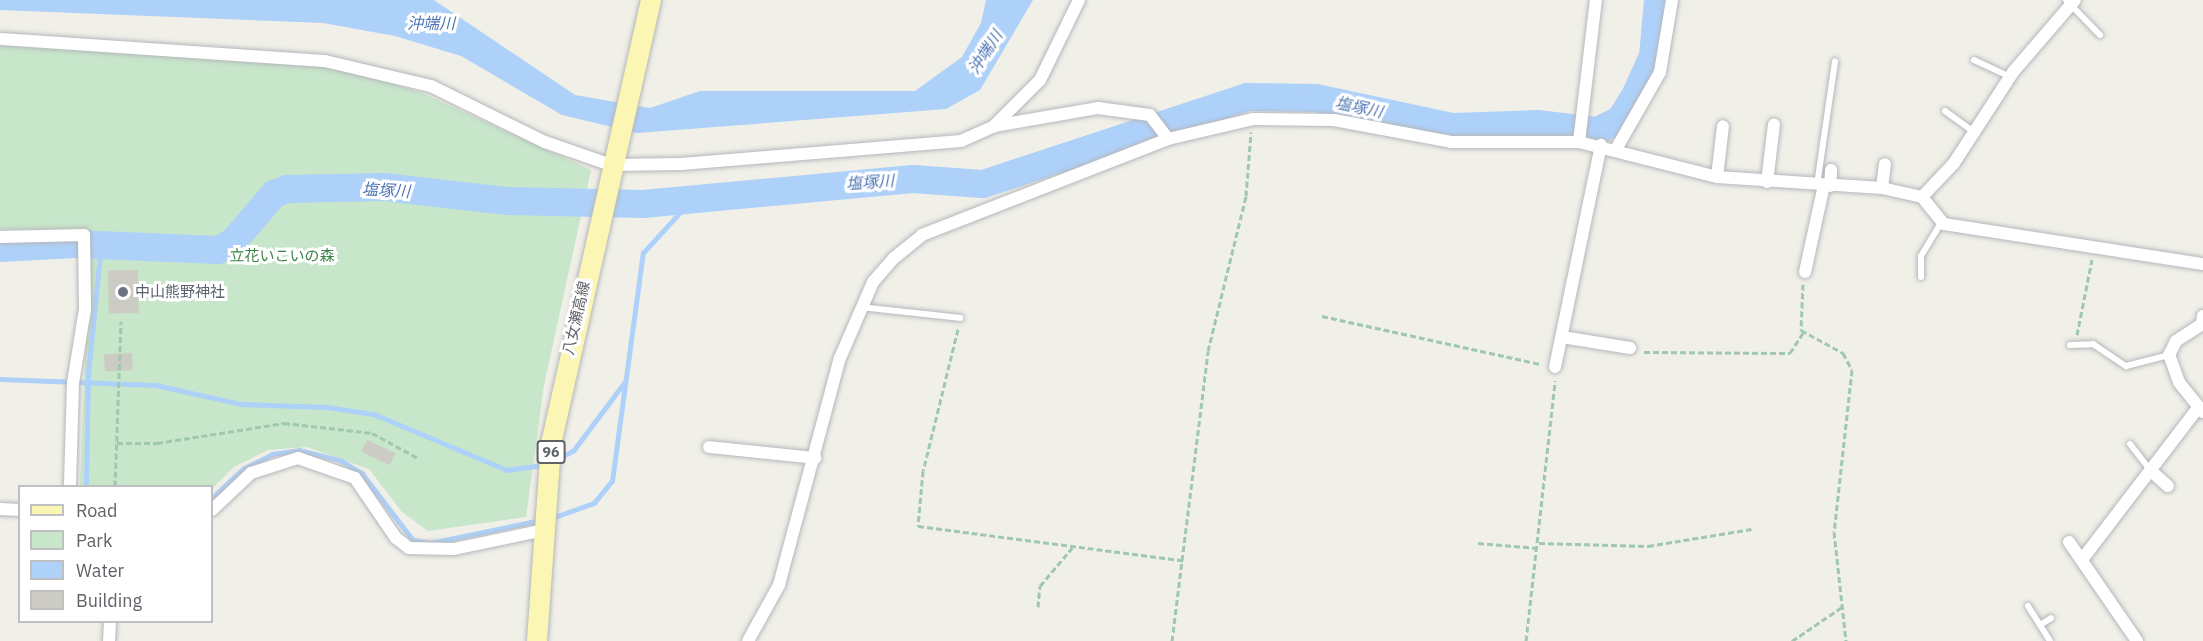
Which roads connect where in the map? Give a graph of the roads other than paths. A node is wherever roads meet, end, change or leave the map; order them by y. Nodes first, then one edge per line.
1 (651, 0) edge
2 (1079, 0) edge
3 (1596, 0) edge
4 (1672, 0) edge
5 (2070, 2) edge
6 (2100, 35) dead end
7 (0, 39) edge
8 (1974, 60) dead end
9 (1835, 62) dead end
10 (2010, 77) junction
11 (1945, 111) dead end
12 (1774, 124) dead end
13 (1723, 126) dead end
14 (993, 127) junction
15 (1974, 132) junction
16 (1168, 139) junction
17 (1579, 142) junction
18 (1601, 145) junction
19 (1615, 151) junction
20 (612, 162) junction
21 (1885, 164) dead end
22 (1831, 170) dead end
23 (1717, 177) junction
24 (1767, 182) junction
25 (1824, 185) junction
26 (1882, 188) junction
27 (1922, 197) junction
28 (1942, 221) junction
29 (0, 237) edge
30 (2203, 264) edge
31 (1805, 272) road end
32 (1921, 277) dead end
33 (861, 307) junction
34 (2203, 316) edge
35 (960, 318) road end
36 (1562, 337) junction
37 (2073, 345) road end
38 (1630, 348) road end
39 (2169, 355) junction
40 (1555, 367) road end
41 (2201, 410) edge
42 (2130, 444) dead end
43 (709, 447) dead end
44 (815, 458) junction
45 (2150, 470) junction
46 (70, 485) edge
47 (2168, 486) dead end
48 (0, 509) edge
49 (213, 509) edge
50 (18, 510) edge
51 (545, 530) junction
52 (2069, 542) dead end
53 (2084, 557) junction
54 (2028, 606) dead end
55 (2051, 618) dead end
56 (110, 623) edge
57 (2040, 625) junction
58 (2136, 640) edge
59 (109, 641) edge
60 (537, 641) edge
61 (748, 641) edge
62 (2050, 641) edge

1 - 20 main road, 八女瀬高線 / 96
2 - 14 street
3 - 17 street
4 - 19 street
5 - 6 lane
5 - 10 street
7 - 20 street
8 - 10 lane
9 - 25 lane
10 - 15 street
11 - 15 lane
12 - 24 street
13 - 23 street
14 - 16 street
14 - 20 street
15 - 27 street
16 - 17 street
16 - 33 street
17 - 18 street
18 - 19 street
18 - 36 street
19 - 23 street
20 - 51 main road, 八女瀬高線 / 96
21 - 26 street
22 - 25 street
23 - 24 street
24 - 25 street
25 - 26 street
25 - 31 street
26 - 27 street
27 - 28 street
28 - 30 street
28 - 32 lane
29 - 46 street
33 - 35 lane
33 - 44 street
34 - 39 street
36 - 38 street
36 - 40 street
37 - 39 lane
39 - 41 street
41 - 45 street
42 - 45 lane
43 - 44 street
44 - 61 street
45 - 47 street
45 - 53 street
48 - 50 street
49 - 51 street
51 - 60 main road, 八女瀬高線 / 96
52 - 53 street
53 - 58 street
54 - 57 lane
55 - 57 lane
56 - 59 street
57 - 62 lane

